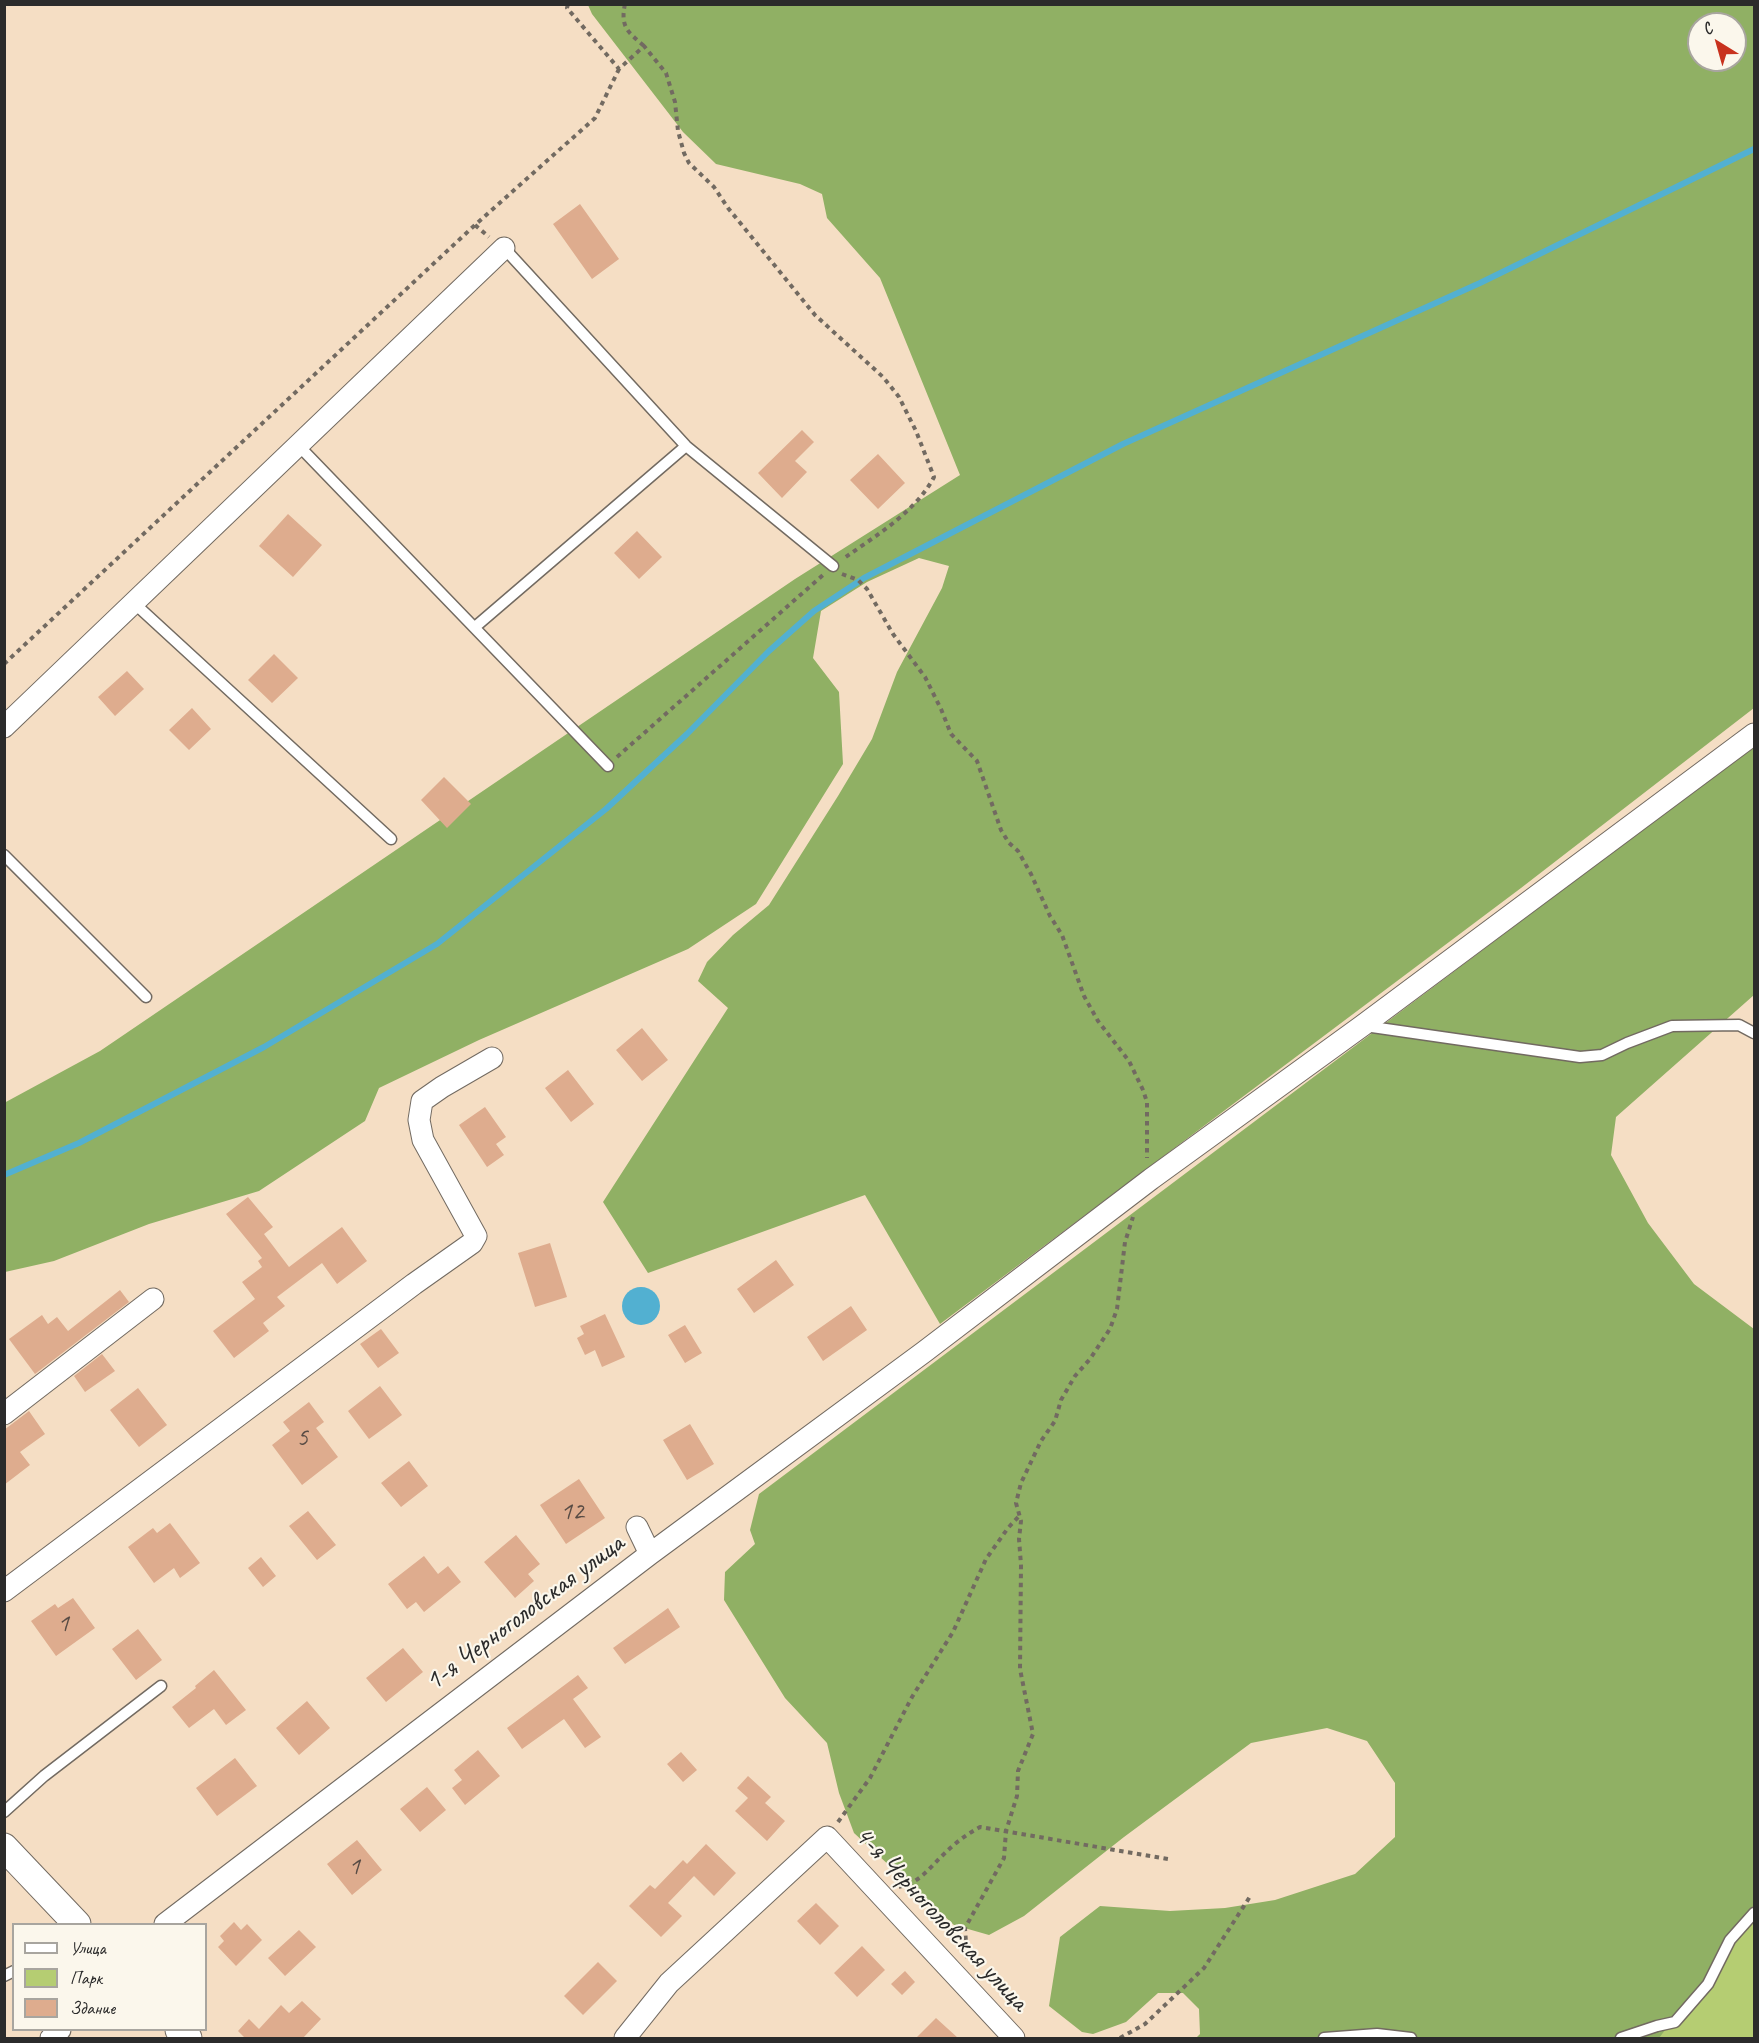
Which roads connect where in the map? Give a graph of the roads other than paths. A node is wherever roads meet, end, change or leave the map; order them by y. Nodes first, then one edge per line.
1 (504, 248) joint
2 (298, 445) junction
3 (686, 446) junction
4 (833, 566) road end
5 (134, 603) junction
6 (475, 627) junction
7 (4, 727) edge
8 (1755, 734) edge
9 (608, 766) road end
10 (391, 839) dead end
11 (4, 855) edge
12 (146, 997) dead end
13 (1362, 1026) junction
14 (1755, 1033) edge
15 (492, 1058) dead end
16 (153, 1299) dead end
17 (4, 1414) edge
18 (637, 1527) dead end
19 (650, 1554) junction
20 (4, 1591) edge
21 (160, 1686) dead end
22 (4, 1812) edge
23 (4, 1847) edge
24 (1755, 1913) edge
25 (73, 1923) edge
26 (166, 1923) edge
27 (625, 2038) edge
28 (1014, 2038) edge
29 (1324, 2038) edge
30 (1411, 2038) edge
31 (1621, 2038) edge

1 - 2 street
1 - 3 lane
2 - 5 street
2 - 6 lane
3 - 4 lane
3 - 6 lane
5 - 7 street
5 - 10 lane
6 - 9 lane
8 - 13 street, 1-я Черноголовская улица
11 - 12 lane
13 - 14 lane
13 - 19 street, 1-я Черноголовская улица
15 - 20 street
16 - 17 street
18 - 19 street
19 - 26 street, 1-я Черноголовская улица
21 - 22 lane
23 - 25 street
24 - 31 lane
27 - 28 street, 4-я Черноголовская улица
29 - 30 lane

